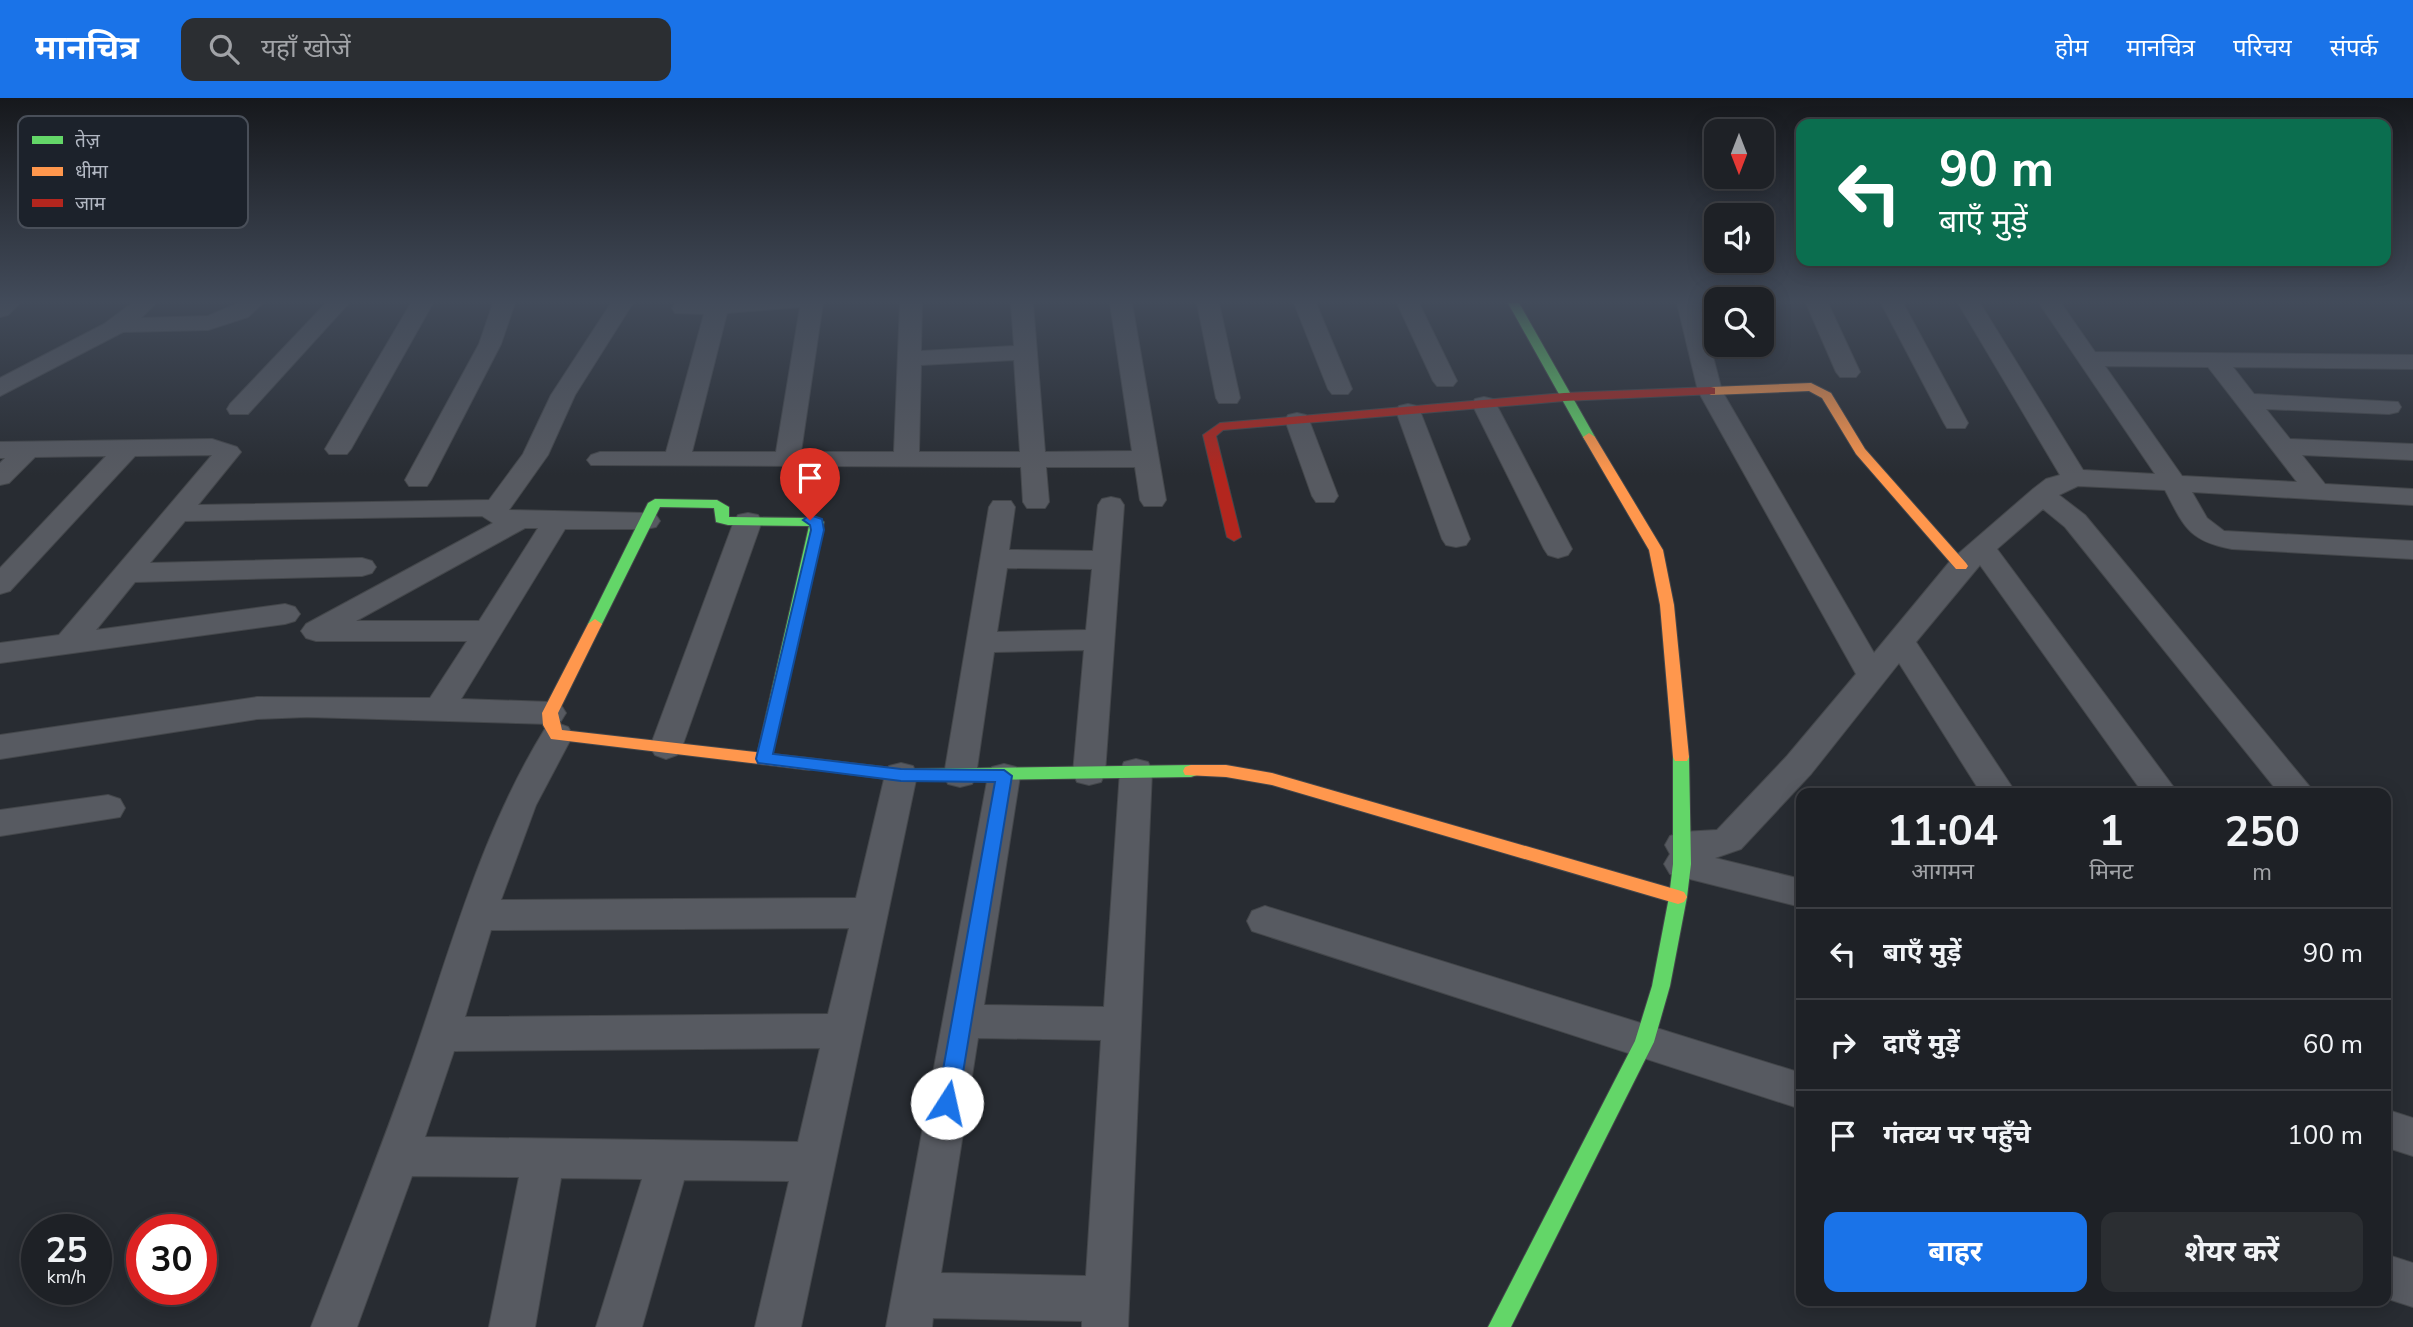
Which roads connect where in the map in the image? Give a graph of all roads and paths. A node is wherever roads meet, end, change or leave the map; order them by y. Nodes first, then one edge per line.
1 (49, 360) edge
2 (284, 360) edge
3 (389, 360) edge
4 (481, 360) edge
5 (585, 360) edge
6 (703, 360) edge
7 (804, 360) edge
8 (909, 360) edge
9 (1026, 360) edge
10 (1131, 360) edge
11 (1220, 360) edge
12 (1328, 360) edge
13 (1435, 360) edge
14 (1544, 360) edge
15 (1702, 360) edge
16 (1844, 360) edge
17 (1923, 360) edge
18 (2004, 360) edge
19 (2091, 360) edge
20 (2215, 360) edge
21 (2238, 360) edge
22 (2348, 362) junction
23 (2413, 362) edge
24 (1849, 372) dead end
25 (1445, 381) dead end
26 (0, 389) edge
27 (1340, 389) dead end
28 (1710, 391) junction
29 (1564, 397) junction
30 (1228, 398) dead end
31 (2247, 401) junction
32 (1484, 404) junction
33 (239, 409) dead end
34 (1408, 411) junction
35 (1297, 421) junction
36 (2404, 421) edge
37 (1956, 423) dead end
38 (2282, 446) junction
39 (128, 448) junction
40 (338, 449) dead end
41 (0, 450) edge
42 (28, 450) junction
43 (2413, 452) edge
44 (906, 459) junction
45 (1032, 459) junction
46 (1147, 459) junction
47 (600, 460) dead end
48 (677, 460) junction
49 (787, 460) junction
50 (0, 477) edge
51 (2075, 478) junction
52 (418, 480) dead end
53 (2175, 484) junction
54 (2318, 492) junction
55 (2042, 495) junction
56 (1325, 496) dead end
57 (2413, 497) edge
58 (1153, 500) dead end
59 (1036, 502) dead end
60 (1111, 505) dead end
61 (1002, 507) dead end
62 (494, 508) junction
63 (179, 513) junction
64 (520, 520) junction
65 (557, 520) junction
66 (646, 521) junction
67 (748, 521) junction
68 (1234, 537) dead end
69 (1456, 539) dead end
70 (1558, 550) dead end
71 (2413, 550) edge
72 (1972, 557) junction
73 (993, 559) junction
74 (1107, 560) junction
75 (362, 567) dead end
76 (128, 573) junction
77 (0, 585) edge
78 (322, 631) junction
79 (488, 631) junction
80 (1100, 640) junction
81 (1900, 641) junction
82 (981, 642) junction
83 (68, 644) junction
84 (0, 653) edge
85 (1872, 676) junction
86 (440, 708) junction
87 (554, 724) junction
88 (0, 747) edge
89 (666, 747) junction
90 (764, 759) junction
91 (1136, 771) junction
92 (1089, 773) junction
93 (901, 775) junction
94 (960, 775) junction
95 (1004, 776) junction
96 (1996, 788) edge
97 (2157, 788) edge
98 (2294, 788) edge
99 (108, 808) dead end
100 (0, 824) edge
101 (1681, 868) junction
102 (1796, 885) edge
103 (870, 913) junction
104 (479, 915) junction
105 (1265, 921) dead end
106 (962, 1021) junction
107 (1122, 1024) junction
108 (843, 1031) junction
109 (440, 1034) junction
110 (1644, 1042) junction
111 (1796, 1089) edge
112 (2391, 1130) edge
113 (2413, 1137) edge
114 (398, 1156) junction
115 (544, 1158) junction
116 (669, 1160) junction
117 (814, 1162) junction
118 (2391, 1278) edge
119 (2413, 1285) edge
120 (911, 1311) edge
121 (1106, 1313) edge
122 (334, 1327) edge
123 (512, 1327) edge
124 (619, 1327) edge
125 (778, 1327) edge
126 (1499, 1327) edge

1 - 26 street
2 - 33 street
3 - 40 street
4 - 52 street
5 - 62 street
6 - 48 street
7 - 49 street
8 - 44 street
9 - 45 street
10 - 46 street
11 - 30 street
12 - 27 street
13 - 25 street
14 - 29 street
15 - 28 street
16 - 24 street
17 - 37 street
18 - 51 street
19 - 53 street
20 - 31 street
21 - 22 street
22 - 23 street
22 - 36 street
28 - 29 street
28 - 72 street
28 - 85 street
29 - 32 street
29 - 101 street
31 - 36 street
31 - 38 street
32 - 34 street
32 - 70 street
34 - 35 street
34 - 69 street
35 - 56 street
35 - 68 street
38 - 43 street
38 - 54 street
39 - 42 street
39 - 63 street
39 - 77 street
41 - 42 street
42 - 50 street
44 - 45 street
44 - 49 street
45 - 46 street
45 - 59 street
46 - 58 street
47 - 48 street
48 - 49 street
51 - 53 street
51 - 55 street
53 - 54 street
53 - 71 street
54 - 57 street
55 - 72 street
55 - 98 street
60 - 74 street
61 - 73 street
62 - 63 street
62 - 64 street
63 - 76 street
64 - 65 street
64 - 78 street
65 - 66 street
65 - 79 street
66 - 67 street
66 - 87 street
67 - 89 street
67 - 90 street
72 - 81 street
72 - 97 street
73 - 74 street
73 - 82 street
74 - 80 street
75 - 76 street
76 - 83 street
78 - 79 street
78 - 83 street
79 - 86 street
80 - 82 street
80 - 92 street
81 - 85 street
81 - 96 street
82 - 94 street
83 - 84 street
85 - 101 street
86 - 87 street
86 - 88 street
87 - 89 street
87 - 104 street
89 - 90 street
90 - 93 street
91 - 92 street
91 - 101 street
91 - 107 street
92 - 95 street
93 - 94 street
93 - 103 street
94 - 95 street
95 - 106 street
99 - 100 street
101 - 102 street
101 - 110 street
103 - 104 street
103 - 108 street
104 - 109 street
105 - 110 street
106 - 107 street
106 - 120 street
107 - 121 street
108 - 109 street
108 - 117 street
109 - 114 street
110 - 111 street
110 - 126 street
112 - 113 street
114 - 115 street
114 - 122 street
115 - 116 street
115 - 123 street
116 - 117 street
116 - 124 street
117 - 125 street
118 - 119 street
120 - 121 street

